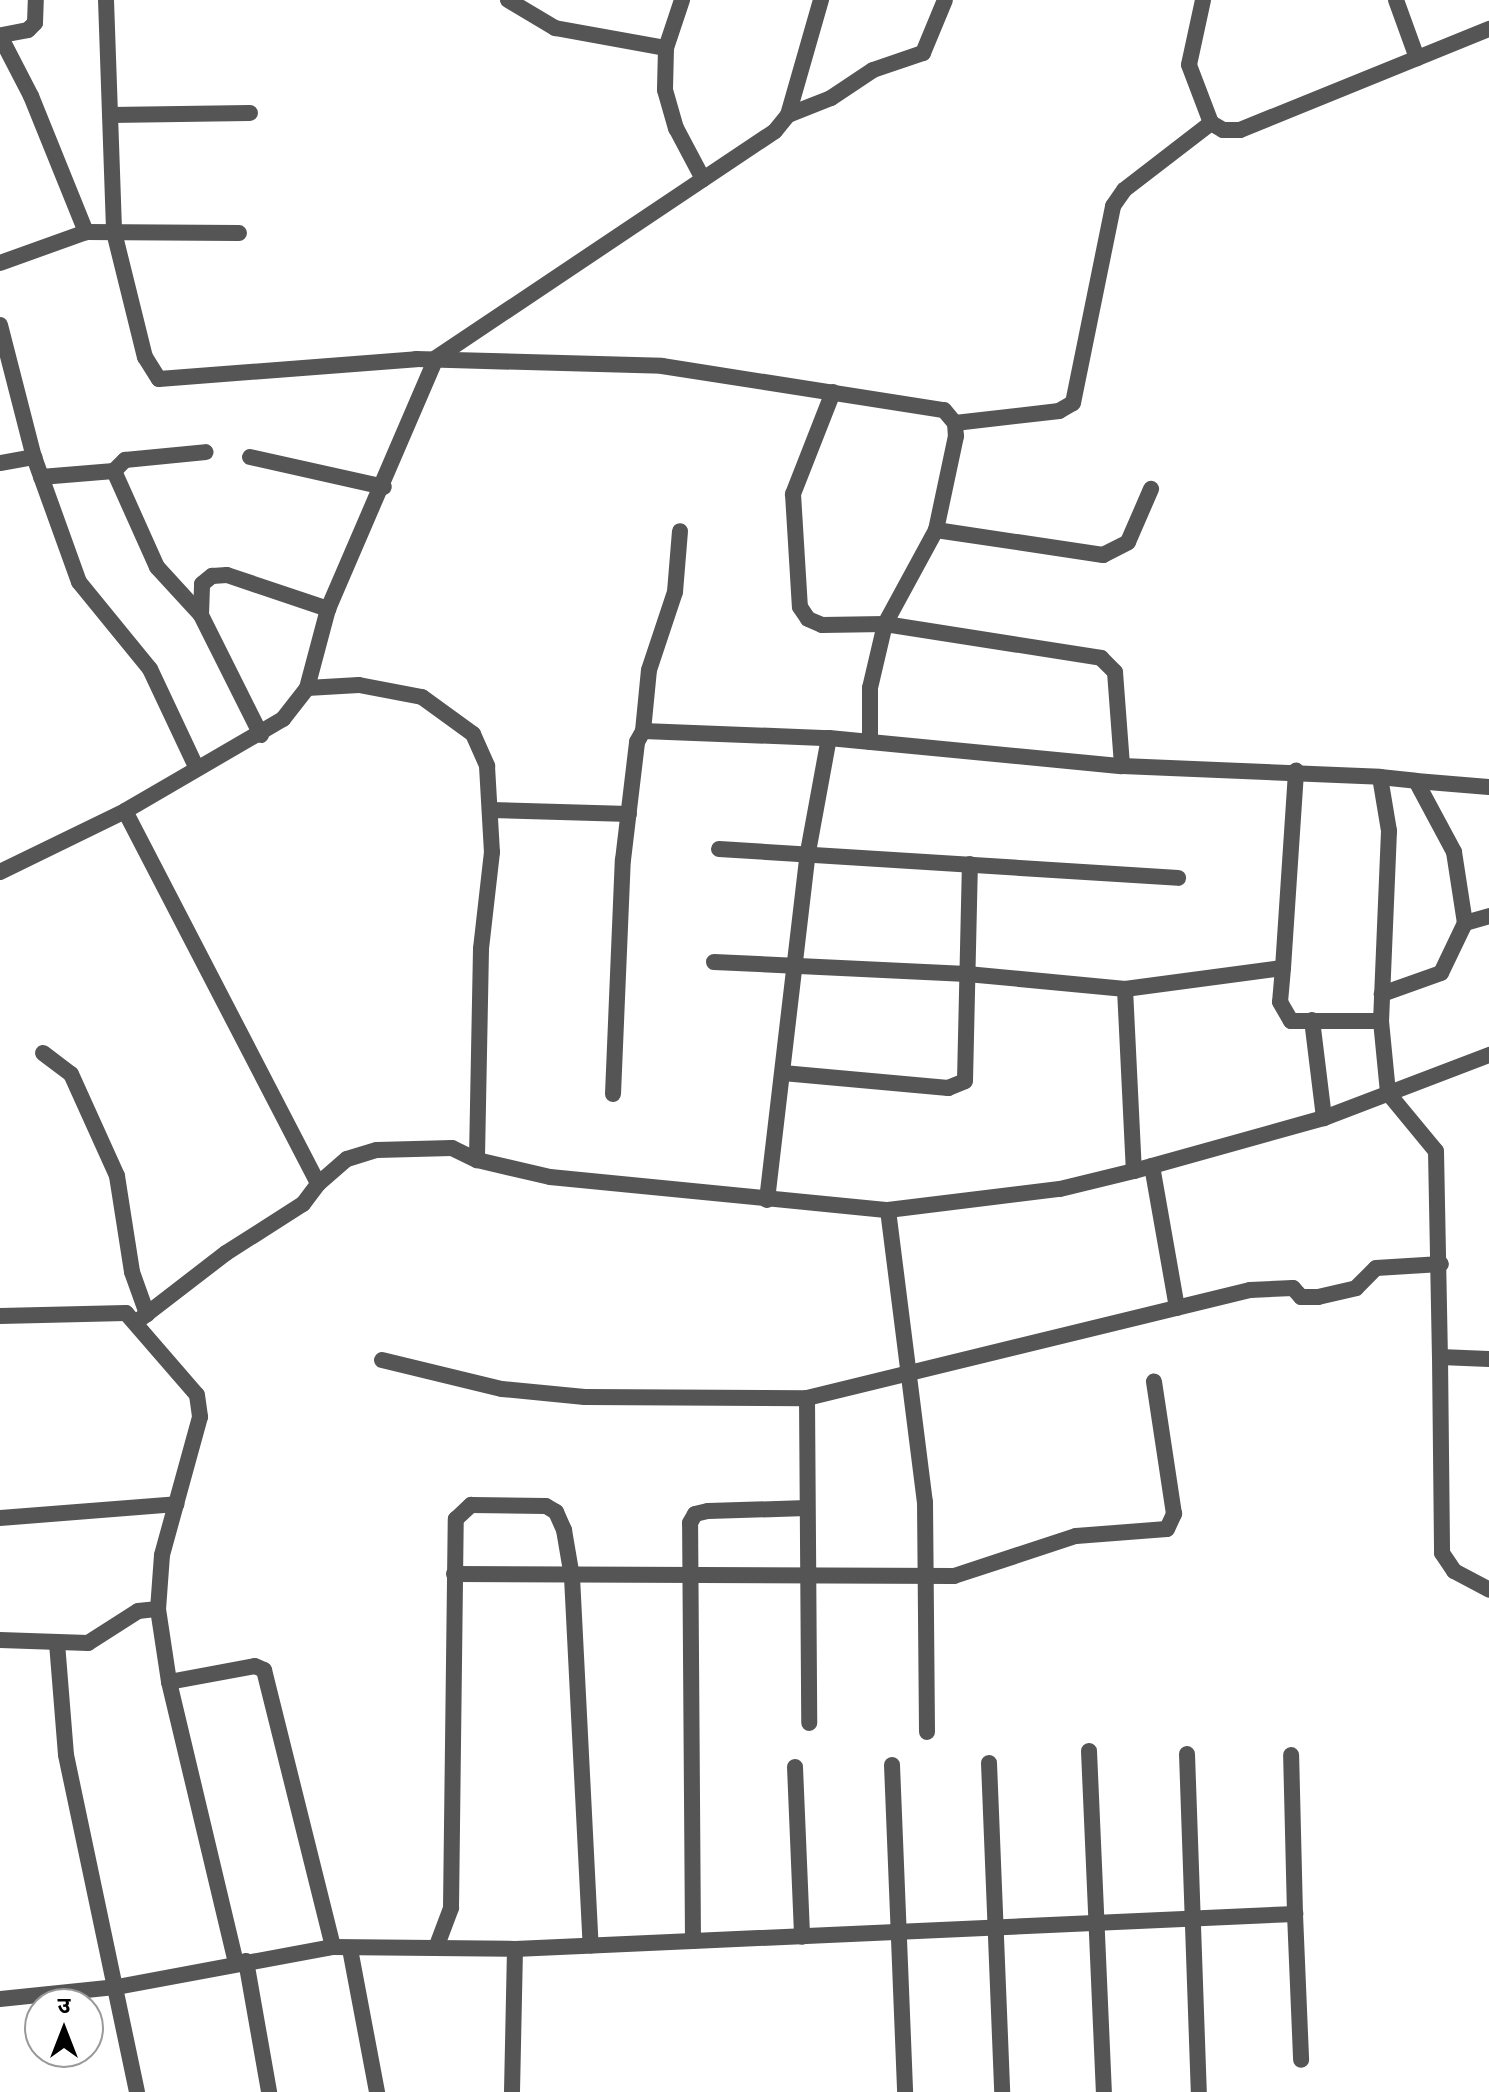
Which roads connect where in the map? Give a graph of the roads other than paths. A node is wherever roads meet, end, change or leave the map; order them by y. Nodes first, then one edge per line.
1 (36, 0) edge
2 (106, 0) edge
3 (508, 0) edge
4 (682, 0) edge
5 (821, 0) edge
6 (945, 0) edge
7 (1203, 0) edge
8 (1396, 0) edge
9 (1489, 29) edge
10 (1, 36) edge
11 (666, 48) junction
12 (1417, 58) junction
13 (250, 113) dead end
14 (110, 115) junction
15 (788, 115) junction
16 (1211, 123) junction
17 (703, 179) junction
18 (86, 232) junction
19 (114, 232) junction
20 (239, 233) dead end
21 (0, 263) edge
22 (0, 325) edge
23 (436, 358) junction
24 (833, 392) junction
25 (955, 423) junction
26 (206, 452) dead end
27 (34, 457) junction
28 (250, 457) dead end
29 (0, 463) edge
30 (114, 471) junction
31 (41, 477) junction
32 (384, 487) junction
33 (1151, 489) dead end
34 (936, 530) junction
35 (680, 531) dead end
36 (328, 609) junction
37 (201, 615) junction
38 (885, 624) junction
39 (307, 688) junction
40 (643, 731) junction
41 (261, 735) junction
42 (829, 738) junction
43 (870, 742) junction
44 (1122, 766) junction
45 (197, 769) junction
46 (1296, 770) junction
47 (1380, 777) junction
48 (1416, 781) junction
49 (1489, 787) edge
50 (490, 810) junction
51 (125, 811) junction
52 (629, 814) junction
53 (719, 849) dead end
54 (808, 852) junction
55 (970, 864) junction
56 (0, 872) edge
57 (1178, 878) dead end
58 (1489, 916) edge
59 (1465, 923) junction
60 (714, 962) dead end
61 (795, 968) junction
62 (1283, 968) junction
63 (967, 974) junction
64 (1125, 989) junction
65 (1382, 994) junction
66 (1312, 1020) junction
67 (1381, 1021) junction
68 (43, 1053) dead end
69 (1489, 1055) edge
70 (783, 1073) junction
71 (1388, 1093) junction
72 (613, 1094) dead end
73 (1324, 1118) junction
74 (477, 1160) junction
75 (1152, 1166) junction
76 (1134, 1171) junction
77 (318, 1184) junction
78 (767, 1200) junction
79 (888, 1210) junction
80 (1441, 1264) junction
81 (1177, 1308) junction
82 (0, 1316) edge
83 (141, 1319) junction
84 (1440, 1357) junction
85 (1489, 1359) edge
86 (382, 1360) dead end
87 (912, 1376) junction
88 (1154, 1382) dead end
89 (807, 1398) junction
90 (176, 1504) junction
91 (807, 1508) junction
92 (0, 1518) edge
93 (454, 1574) junction
94 (811, 1576) junction
95 (572, 1577) junction
96 (923, 1577) junction
97 (689, 1578) junction
98 (1489, 1590) edge
99 (158, 1609) junction
100 (0, 1640) edge
101 (57, 1643) junction
102 (169, 1682) junction
103 (809, 1723) dead end
104 (927, 1732) dead end
105 (1089, 1751) dead end
106 (1187, 1754) dead end
107 (1291, 1755) dead end
108 (989, 1763) dead end
109 (892, 1765) dead end
110 (795, 1767) dead end
111 (1295, 1914) junction
112 (1192, 1919) junction
113 (1095, 1924) junction
114 (994, 1929) junction
115 (899, 1933) junction
116 (802, 1937) junction
117 (693, 1941) junction
118 (591, 1946) junction
119 (341, 1948) junction
120 (436, 1948) junction
121 (515, 1949) junction
122 (241, 1962) junction
123 (117, 1987) junction
124 (0, 1999) edge
125 (1301, 2060) dead end
126 (137, 2092) edge
127 (269, 2092) edge
128 (377, 2092) edge
129 (512, 2092) edge
130 (905, 2092) edge
131 (1002, 2092) edge
132 (1104, 2092) edge
133 (1199, 2092) edge

1 - 10 street
2 - 14 street
3 - 11 street
4 - 11 street
5 - 15 street
6 - 15 street
7 - 16 street
8 - 12 street
9 - 12 street
10 - 18 street
11 - 17 street
12 - 16 street
13 - 14 street
14 - 19 street
15 - 17 street
16 - 25 street
17 - 23 street
18 - 19 street
18 - 21 street
19 - 20 street
19 - 23 street
22 - 27 street
23 - 24 street
23 - 32 street
24 - 25 street
24 - 38 street
25 - 34 street
26 - 30 street
27 - 29 street
27 - 31 street
28 - 32 street
30 - 31 street
30 - 37 street
31 - 45 street
32 - 36 street
33 - 34 street
34 - 38 street
35 - 40 street
36 - 37 street
36 - 39 street
37 - 41 street
38 - 43 street
38 - 44 street
39 - 41 street
39 - 50 street
40 - 42 street
40 - 52 street
41 - 45 street
42 - 43 street
42 - 54 street
43 - 44 street
44 - 46 street
45 - 51 street
46 - 47 street
46 - 62 street
47 - 48 street
47 - 65 street
48 - 49 street
48 - 59 street
50 - 52 street
50 - 74 street
51 - 56 street
51 - 77 street
52 - 72 street
53 - 54 street
54 - 55 street
54 - 61 street
55 - 57 street
55 - 63 street
58 - 59 street
59 - 65 street
60 - 61 street
61 - 63 street
61 - 70 street
62 - 64 street
62 - 66 street
63 - 64 street
63 - 70 street
64 - 76 street
65 - 67 street
66 - 67 street
66 - 73 street
67 - 71 street
68 - 83 street
69 - 71 street
70 - 78 street
71 - 73 street
71 - 80 street
73 - 75 street
74 - 77 street
74 - 78 street
75 - 76 street
75 - 81 street
76 - 79 street
77 - 83 street
78 - 79 street
79 - 87 street
80 - 81 street
80 - 84 street
81 - 87 street
82 - 83 street
83 - 90 street
84 - 85 street
84 - 98 street
86 - 89 street
87 - 89 street
87 - 96 street
88 - 96 street
89 - 91 street
90 - 92 street
90 - 99 street
91 - 94 street
91 - 97 street
93 - 95 street
93 - 95 street
93 - 120 street
94 - 96 street
94 - 97 street
94 - 103 street
95 - 97 street
95 - 118 street
96 - 104 street
97 - 117 street
99 - 101 street
99 - 102 street
100 - 101 street
101 - 123 street
102 - 119 street
102 - 122 street
105 - 113 street
106 - 112 street
107 - 111 street
108 - 114 street
109 - 115 street
110 - 116 street
111 - 112 street
111 - 125 street
112 - 113 street
112 - 133 street
113 - 114 street
113 - 132 street
114 - 115 street
114 - 131 street
115 - 116 street
115 - 130 street
116 - 117 street
117 - 118 street
118 - 121 street
119 - 120 street
119 - 122 street
119 - 128 street
120 - 121 street
121 - 129 street
122 - 123 street
122 - 127 street
123 - 124 street
123 - 126 street

